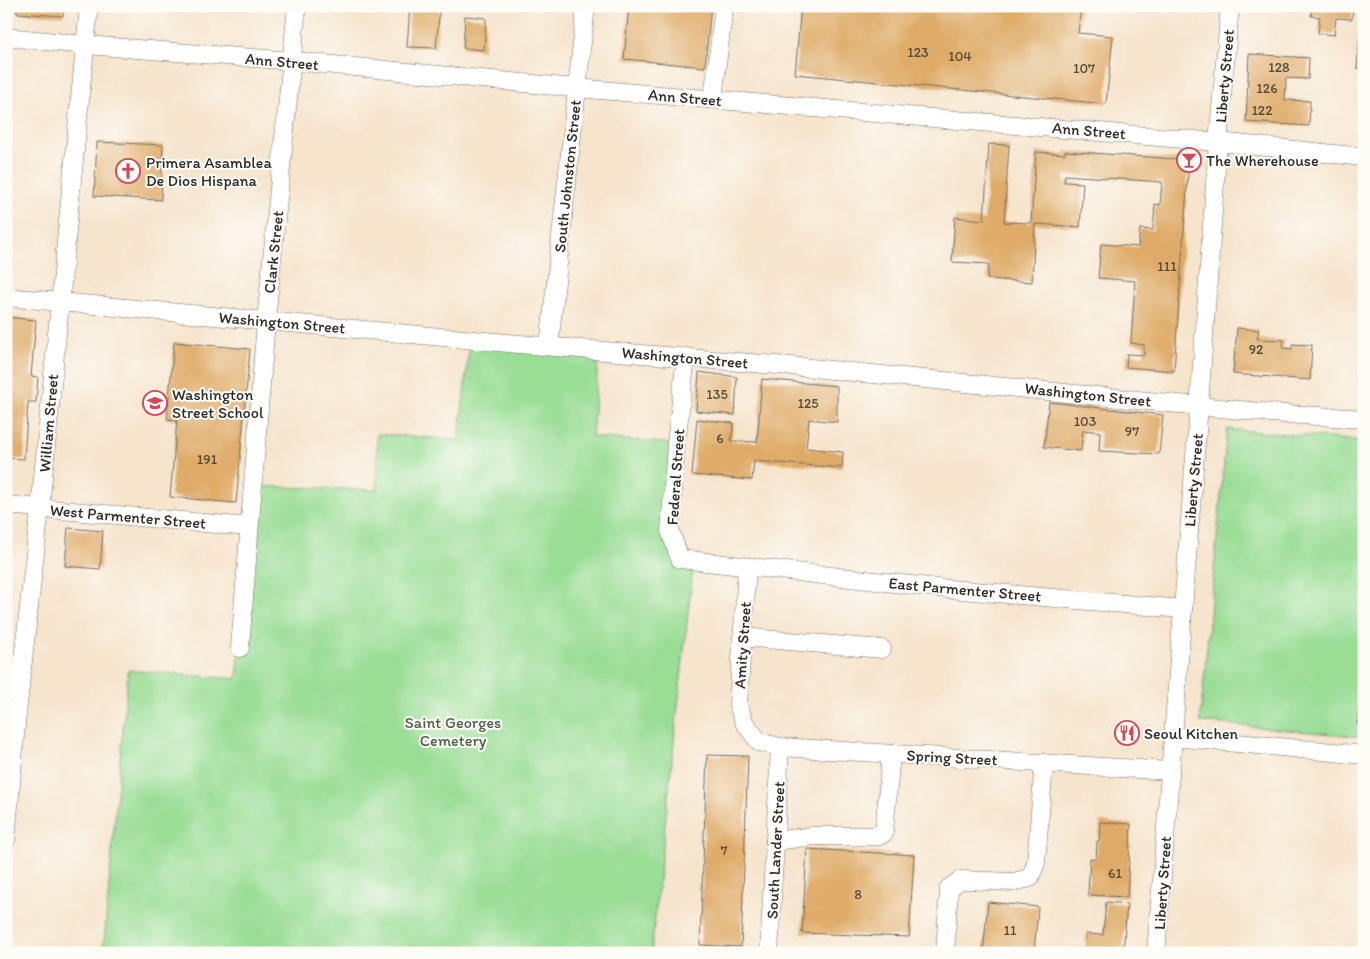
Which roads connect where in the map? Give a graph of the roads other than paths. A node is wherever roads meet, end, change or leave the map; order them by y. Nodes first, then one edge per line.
1 (89, 6) edge
2 (297, 6) edge
3 (586, 6) edge
4 (724, 6) edge
5 (1230, 6) edge
6 (6, 37) edge
7 (86, 45) junction
8 (292, 62) junction
9 (576, 88) junction
10 (712, 99) junction
11 (1218, 142) junction
12 (1364, 157) edge
13 (6, 297) edge
14 (59, 302) junction
15 (266, 321) junction
16 (549, 346) junction
17 (686, 357) junction
18 (1199, 405) junction
19 (1364, 419) edge
20 (6, 505) edge
21 (40, 508) junction
22 (249, 527) junction
23 (747, 567) junction
24 (1183, 609) junction
25 (742, 637) junction
26 (240, 648) dead end
27 (882, 648) dead end
28 (12, 714) edge
29 (744, 722) joint
30 (1173, 737) junction
31 (780, 747) junction
32 (891, 754) junction
33 (1364, 755) edge
34 (1044, 763) junction
35 (1170, 770) junction
36 (6, 840) edge
37 (775, 841) junction
38 (769, 953) edge
39 (945, 953) edge
40 (1156, 953) edge

1 - 7 street, William Street
2 - 8 street, Clark Street
3 - 9 street, South Johnston Street
4 - 10 street
5 - 11 street, Liberty Street
6 - 7 street, Ann Street
7 - 8 street, Ann Street
7 - 14 street, William Street
8 - 9 street, Ann Street
8 - 15 street, Clark Street
9 - 10 street, Ann Street
9 - 16 street, South Johnston Street
10 - 11 street, Ann Street
11 - 12 street, Ann Street
11 - 18 street, Liberty Street
13 - 14 street, Washington Street
14 - 15 street, Washington Street
14 - 21 street, William Street
15 - 16 street, Washington Street
15 - 22 street, Clark Street
16 - 17 street, Washington Street
17 - 18 street, Washington Street
17 - 23 street, Federal Street
18 - 19 street, Washington Street
18 - 24 street, Liberty Street
20 - 21 street, West Parmenter Street
21 - 22 street, West Parmenter Street
21 - 28 street, William Street
22 - 26 street, Clark Street
23 - 24 street, East Parmenter Street
23 - 25 street, Amity Street
24 - 30 street, Liberty Street
25 - 27 street
25 - 29 street, Amity Street
28 - 36 street, William Street
29 - 31 street, Spring Street
30 - 33 street
30 - 35 street, Liberty Street
31 - 32 street, Spring Street
31 - 37 street, South Lander Street
32 - 34 street, Spring Street
32 - 37 street
34 - 35 street, Spring Street
34 - 39 street
35 - 40 street, Liberty Street
37 - 38 street, South Lander Street

